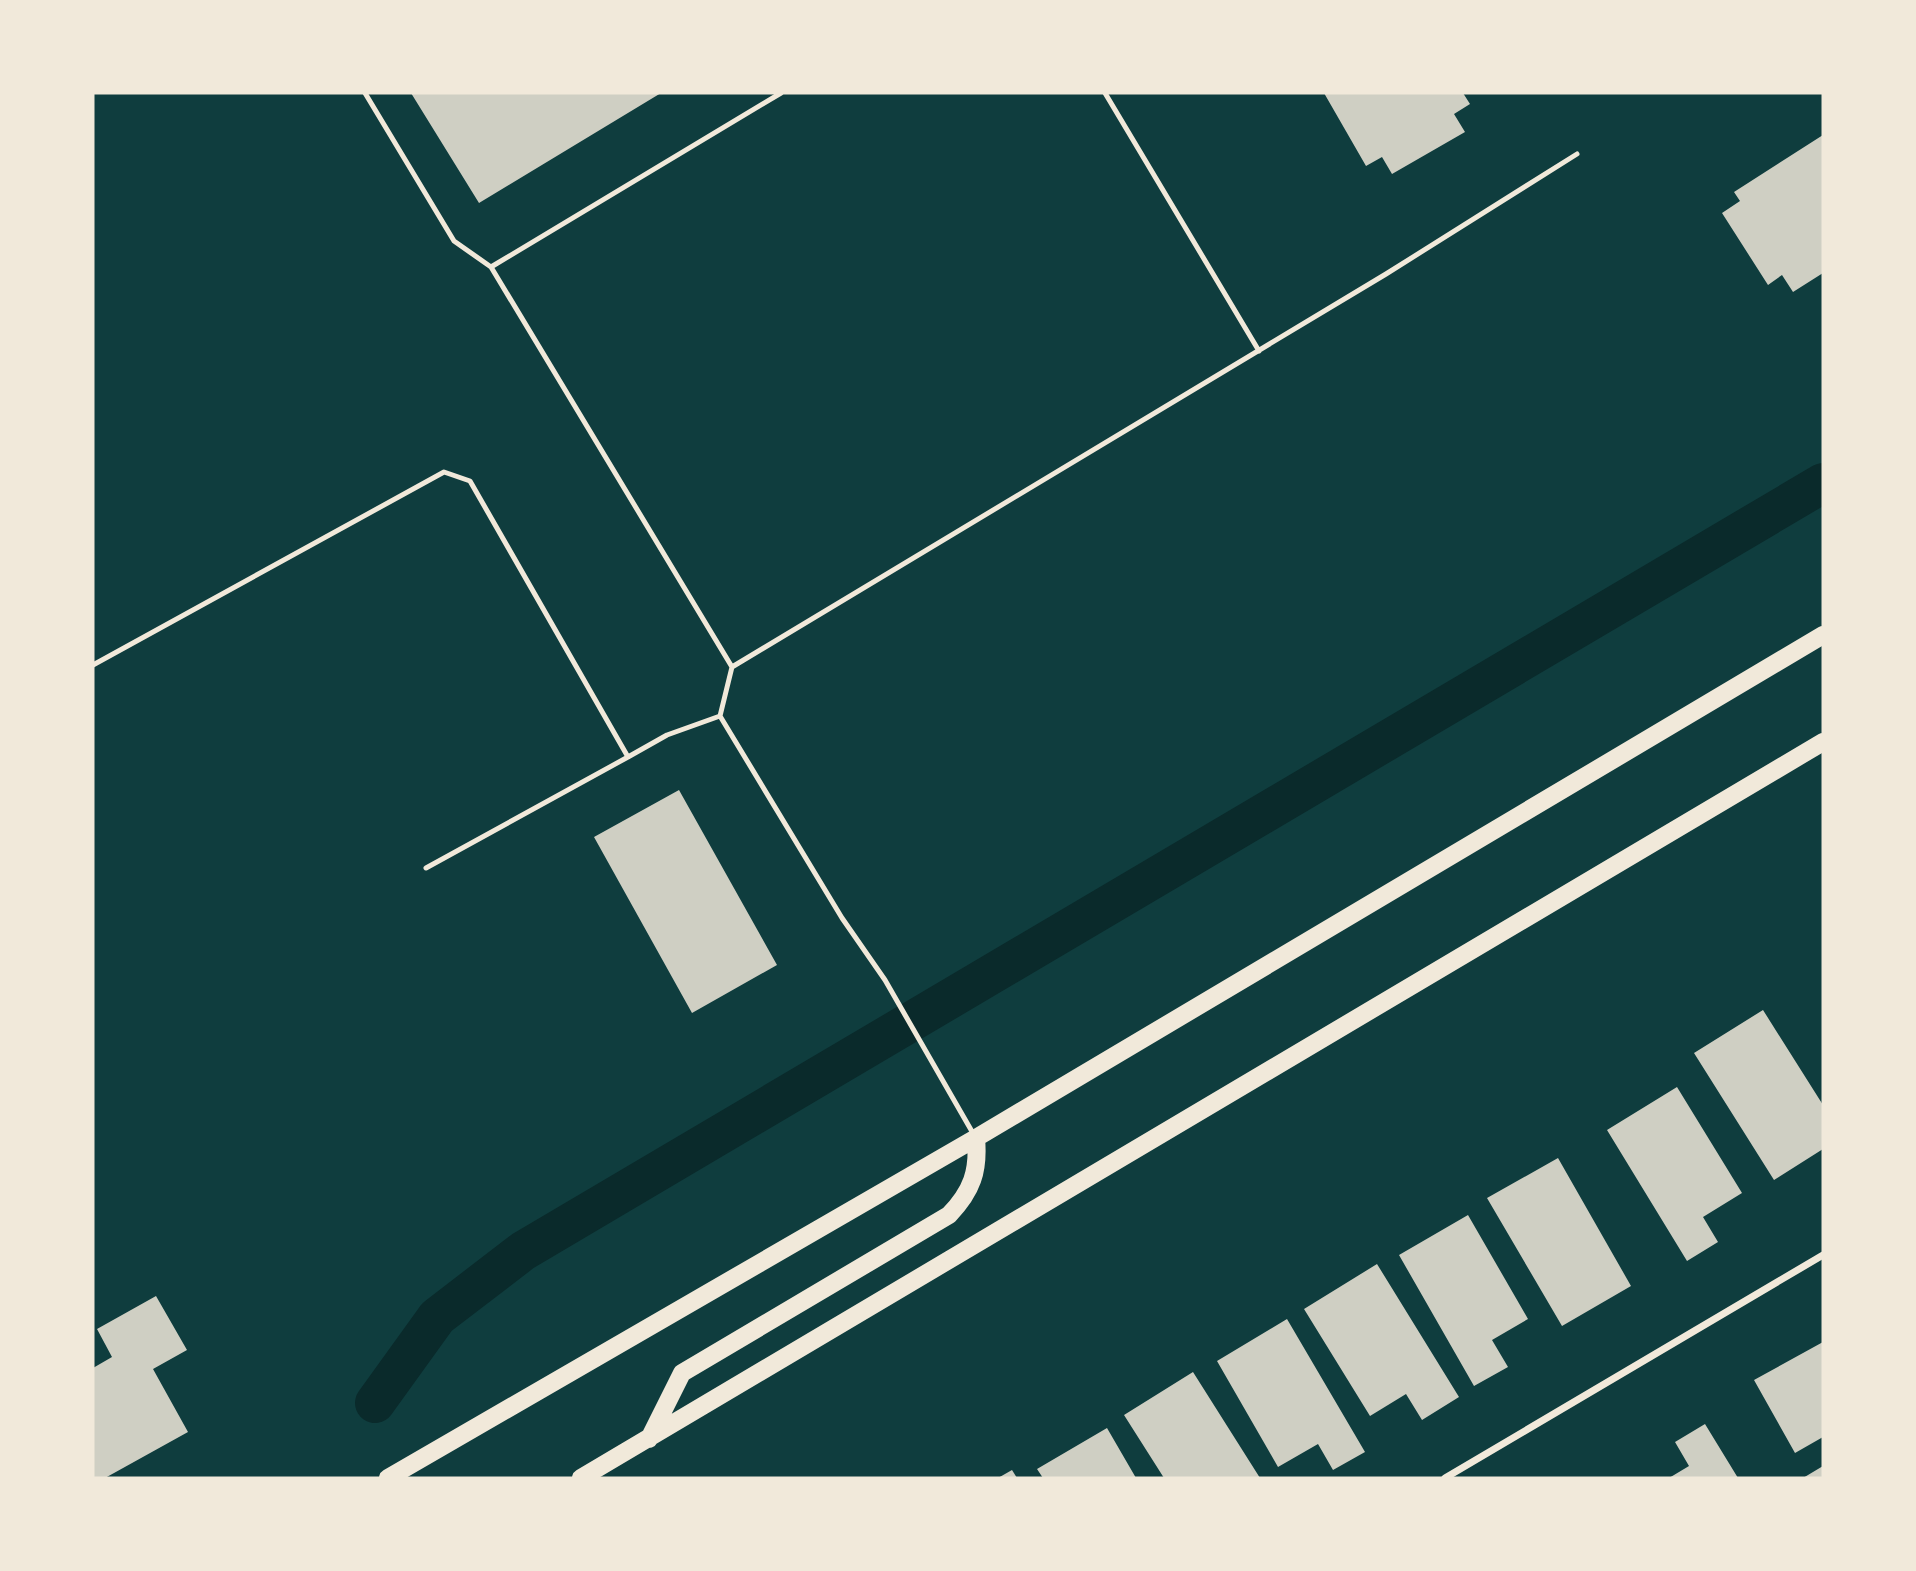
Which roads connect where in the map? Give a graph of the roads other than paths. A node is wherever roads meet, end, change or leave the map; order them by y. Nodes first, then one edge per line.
1 (365, 93) edge
2 (781, 93) edge
3 (1105, 93) edge
4 (1577, 154) dead end
5 (491, 267) junction
6 (1259, 351) junction
7 (1823, 635) edge
8 (93, 666) edge
9 (732, 667) junction
10 (720, 716) junction
11 (1823, 742) edge
12 (628, 757) junction
13 (426, 868) dead end
14 (976, 1138) junction
15 (1823, 1255) edge
16 (649, 1439) junction
17 (388, 1478) edge
18 (582, 1478) edge
19 (1445, 1478) edge

1 - 5 lane
2 - 5 lane
3 - 6 lane
4 - 6 lane
5 - 9 lane
6 - 9 lane
7 - 14 main road
8 - 12 lane
9 - 10 lane
10 - 12 lane
10 - 14 lane
11 - 16 main road
12 - 13 lane
14 - 16 main road
14 - 17 main road
15 - 19 street
16 - 18 main road

